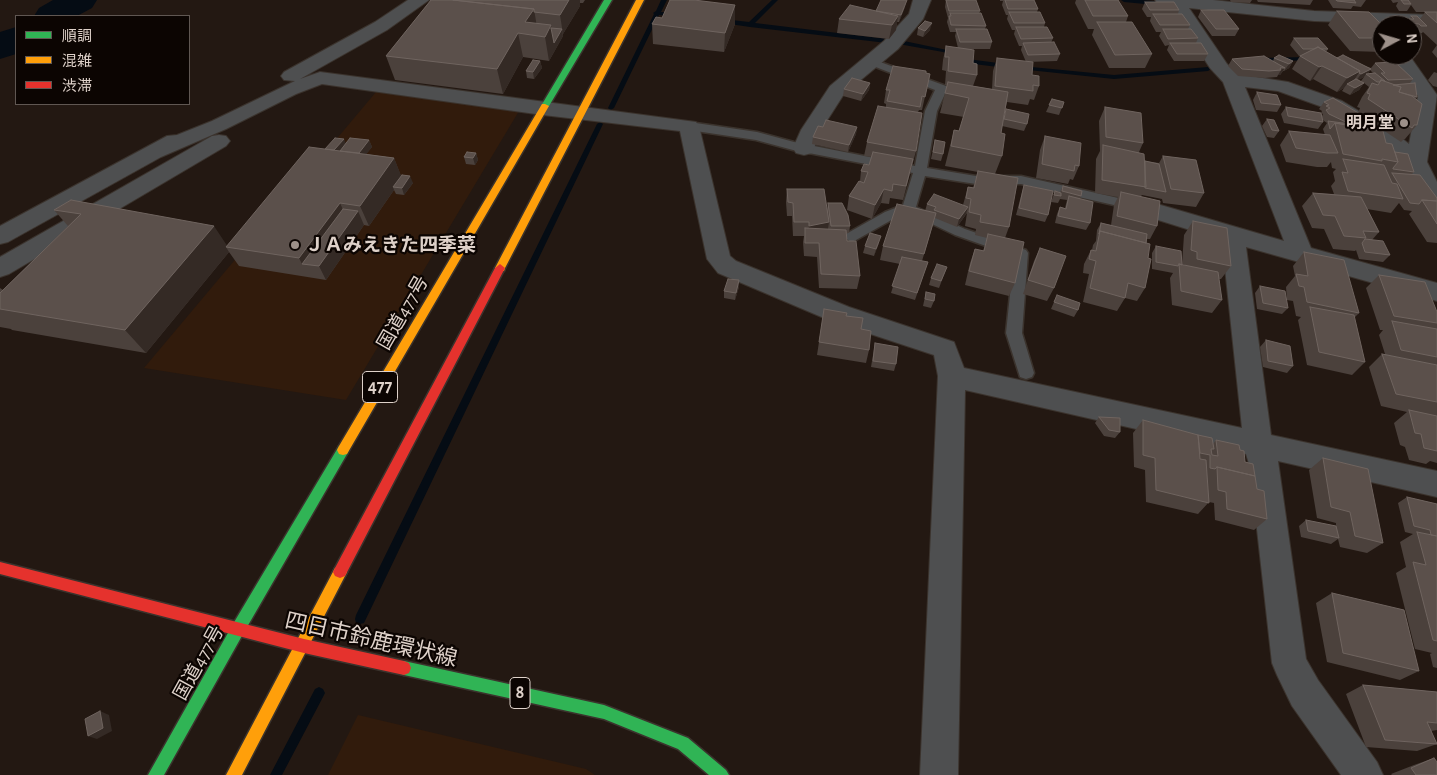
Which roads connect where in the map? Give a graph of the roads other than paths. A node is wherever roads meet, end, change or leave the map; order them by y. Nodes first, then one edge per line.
1 (420, 0) edge
2 (608, 0) edge
3 (640, 0) edge
4 (922, 0) edge
5 (1373, 0) edge
6 (1171, 1) edge
7 (1378, 15) edge
8 (1437, 20) edge
9 (1422, 21) edge
10 (1372, 22) edge
11 (872, 62) junction
12 (1406, 65) edge
13 (328, 78) junction
14 (1231, 79) junction
15 (942, 88) junction
16 (960, 95) edge
17 (543, 110) junction
18 (580, 114) junction
19 (689, 126) junction
20 (1431, 126) edge
21 (804, 148) junction
22 (158, 151) junction
23 (1416, 162) junction
24 (920, 171) junction
25 (1437, 196) edge
26 (909, 208) junction
27 (1148, 208) joint
28 (1232, 235) junction
29 (0, 236) edge
30 (851, 236) dead end
31 (1302, 255) junction
32 (0, 268) edge
33 (1437, 292) edge
34 (1026, 373) dead end
35 (952, 376) junction
36 (1258, 444) junction
37 (1437, 484) edge
38 (0, 568) edge
39 (238, 629) junction
40 (304, 646) junction
41 (156, 775) edge
42 (234, 775) edge
43 (721, 775) edge
44 (939, 775) edge
45 (1364, 775) edge

1 - 22 street
2 - 17 main road, 国道477号 / 477
3 - 18 main road
4 - 11 street
5 - 7 street
6 - 10 street
6 - 14 street
8 - 9 street
11 - 15 lane
11 - 21 street
12 - 20 street
13 - 17 street
13 - 22 street
13 - 32 street
14 - 23 street
14 - 31 street
15 - 16 lane
15 - 24 lane
17 - 18 street
17 - 39 main road, 国道477号 / 477
18 - 19 street
18 - 40 main road
19 - 21 lane
19 - 35 street
20 - 23 street
21 - 24 lane
22 - 29 street
23 - 25 street
24 - 26 lane
24 - 27 lane
26 - 30 lane
26 - 34 lane
27 - 28 street
28 - 31 street
28 - 36 street
31 - 33 street
35 - 36 street
35 - 44 street
36 - 37 street
36 - 45 street
38 - 39 main road, 四日市鈴鹿環状線 / 8
39 - 40 main road, 四日市鈴鹿環状線 / 8
39 - 41 main road, 国道477号 / 477
40 - 42 main road
40 - 43 main road, 四日市鈴鹿環状線 / 8

